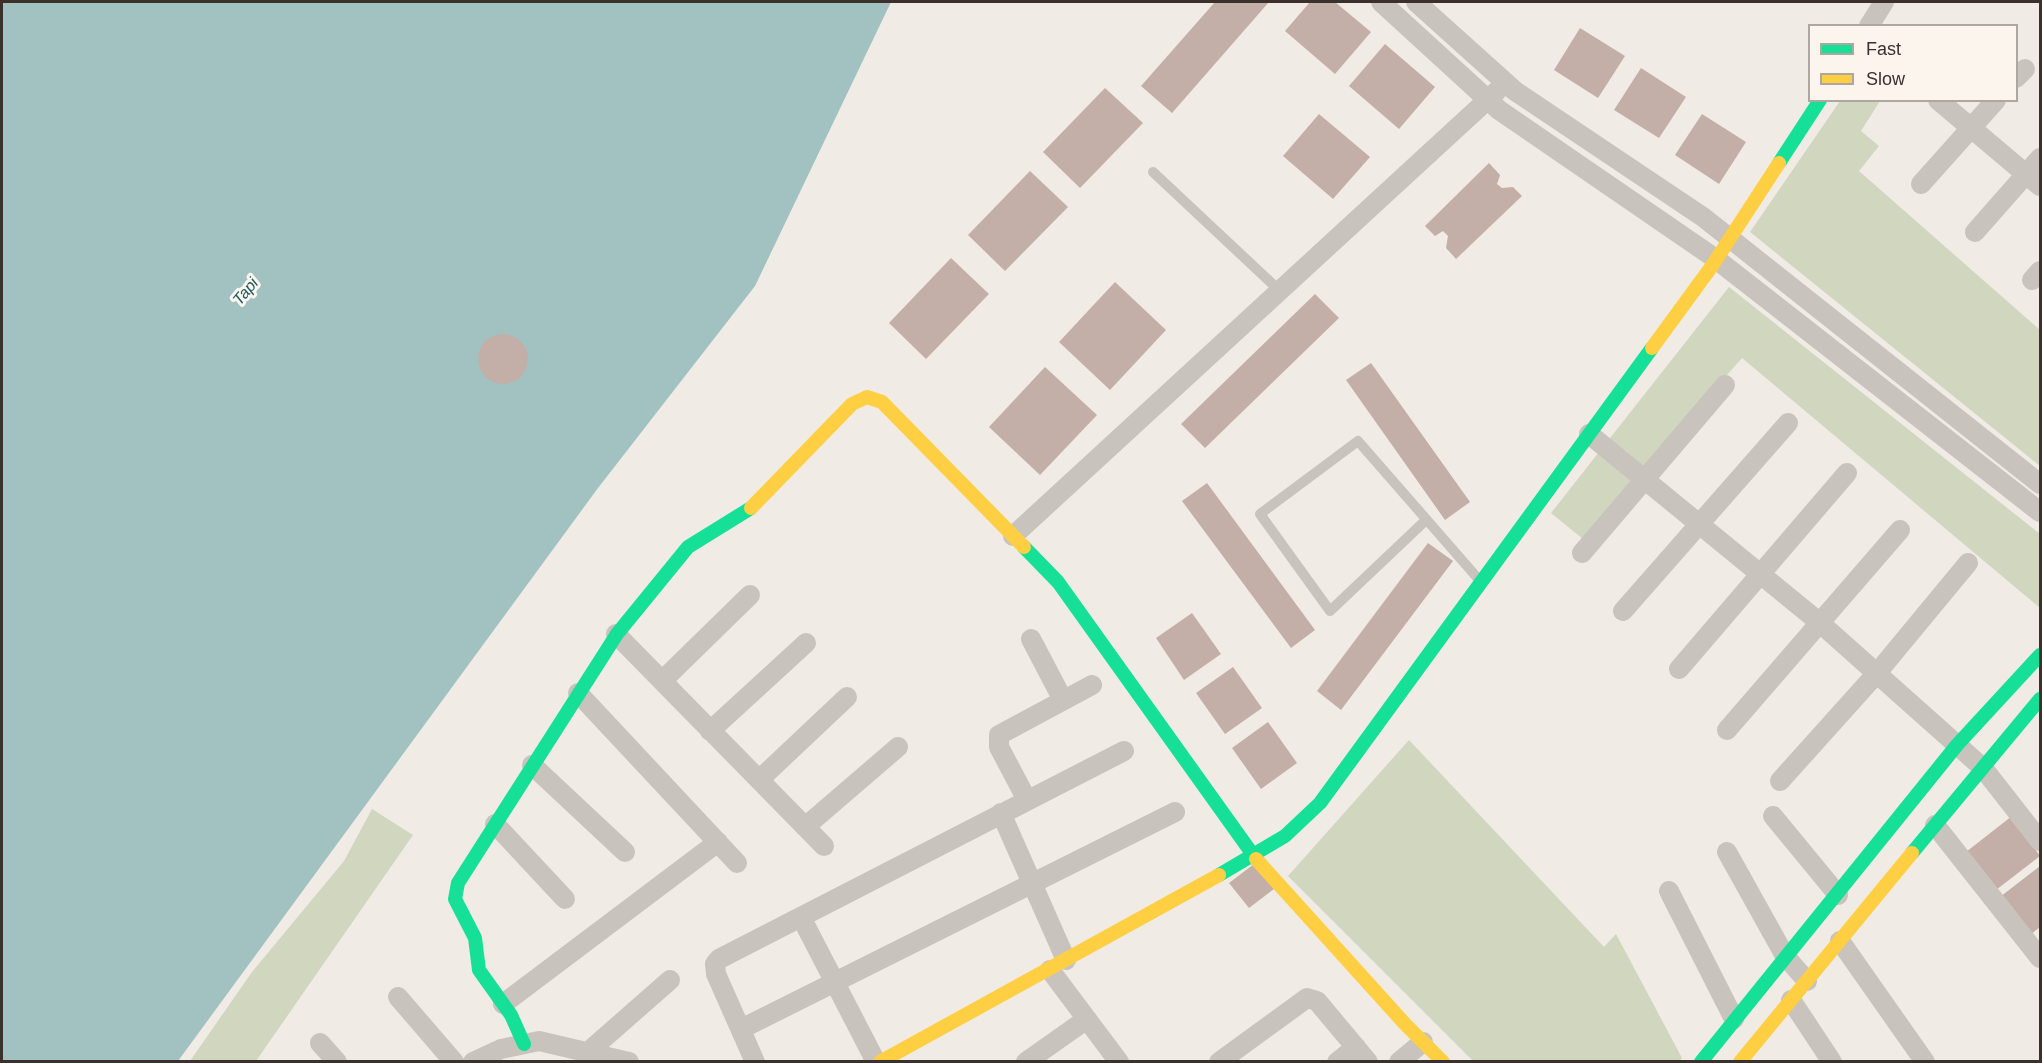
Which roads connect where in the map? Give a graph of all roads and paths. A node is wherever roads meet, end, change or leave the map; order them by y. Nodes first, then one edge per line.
1 (1381, 2) edge
2 (1416, 2) edge
3 (1884, 2) edge
4 (1870, 24) edge
5 (1505, 82) junction
6 (1489, 100) junction
7 (1819, 102) edge
8 (1940, 102) edge
9 (1994, 102) edge
10 (1971, 128) junction
11 (2040, 158) edge
12 (1153, 172) dead end
13 (2033, 180) edge
14 (1921, 183) dead end
15 (1975, 232) dead end
16 (1729, 240) junction
17 (1716, 259) junction
18 (1281, 292) junction
19 (1725, 384) dead end
20 (1788, 423) dead end
21 (1589, 434) junction
22 (1847, 473) dead end
23 (1643, 478) junction
24 (2040, 484) edge
25 (2040, 512) edge
26 (1426, 520) dead end
27 (1699, 526) junction
28 (1900, 531) dead end
29 (1013, 536) junction
30 (1582, 553) dead end
31 (1968, 563) dead end
32 (1762, 575) junction
33 (1481, 582) junction
34 (750, 596) dead end
35 (1623, 611) dead end
36 (1819, 622) junction
37 (616, 634) junction
38 (1031, 639) dead end
39 (806, 643) dead end
40 (2040, 655) edge
41 (1679, 669) dead end
42 (1877, 673) junction
43 (662, 681) junction
44 (1092, 685) dead end
45 (579, 693) junction
46 (847, 697) dead end
47 (2040, 699) edge
48 (1063, 700) junction
49 (1727, 730) dead end
50 (711, 731) junction
51 (1957, 745) junction
52 (898, 747) dead end
53 (1124, 751) dead end
54 (532, 765) junction
55 (1983, 768) junction
56 (759, 780) junction
57 (1780, 781) dead end
58 (1027, 800) junction
59 (1175, 812) dead end
60 (1001, 813) junction
61 (1773, 816) dead end
62 (495, 824) junction
63 (1935, 825) junction
64 (805, 827) junction
65 (2040, 841) edge
66 (718, 842) junction
67 (824, 846) dead end
68 (624, 852) dead end
69 (1727, 852) dead end
70 (1253, 856) junction
71 (737, 863) dead end
72 (1034, 883) junction
73 (1669, 891) dead end
74 (1838, 895) junction
75 (564, 899) dead end
76 (801, 917) junction
77 (1840, 941) junction
78 (1785, 956) junction
79 (2040, 958) edge
80 (1058, 965) junction
81 (670, 980) dead end
82 (1807, 981) junction
83 (835, 982) junction
84 (398, 997) dead end
85 (1791, 1000) junction
86 (503, 1004) junction
87 (1087, 1019) junction
88 (1734, 1019) junction
89 (741, 1029) junction
90 (1423, 1042) junction
91 (320, 1043) dead end
92 (524, 1044) junction
93 (580, 1054) edge
94 (1362, 1054) edge
95 (495, 1057) edge
96 (337, 1062) edge
97 (454, 1062) edge
98 (473, 1062) edge
99 (628, 1062) edge
100 (755, 1062) edge
101 (878, 1062) edge
102 (1026, 1062) edge
103 (1119, 1062) edge
104 (1219, 1062) edge
105 (1337, 1062) edge
106 (1399, 1062) edge
107 (1443, 1062) edge
108 (1701, 1062) edge
109 (1740, 1062) edge
110 (1832, 1062) edge
111 (1924, 1062) edge

1 - 6 street
2 - 5 street
3 - 4 street
5 - 6 street
5 - 16 street
6 - 17 street
6 - 18 street
7 - 16 street
8 - 10 street
9 - 10 street
10 - 13 street
10 - 14 street
11 - 13 street
12 - 18 lane
13 - 15 street
16 - 17 street
16 - 24 street
17 - 21 street
17 - 25 street
18 - 29 street
19 - 23 street
20 - 27 street
21 - 23 street
21 - 33 street
22 - 32 street
23 - 27 street
23 - 30 street
26 - 33 lane
27 - 32 street
27 - 35 street
28 - 36 street
29 - 37 street
29 - 70 street
31 - 42 street
32 - 36 street
32 - 41 street
33 - 70 street
34 - 43 street
36 - 42 street
36 - 49 street
37 - 43 street
37 - 45 street
38 - 48 street
39 - 50 street
40 - 51 street
42 - 51 street
42 - 57 street
43 - 50 street
44 - 48 street
45 - 54 street
45 - 66 street
46 - 56 street
47 - 55 street
48 - 58 street
50 - 56 street
51 - 55 street
51 - 74 street
52 - 64 street
53 - 58 street
54 - 62 street
54 - 68 street
55 - 63 street
55 - 65 street
56 - 64 street
58 - 60 street
59 - 72 street
60 - 72 street
60 - 76 street
61 - 74 street
62 - 75 street
62 - 86 street
63 - 77 street
63 - 79 street
64 - 67 street
66 - 71 street
66 - 86 street
69 - 78 street
70 - 80 street
70 - 90 street
72 - 80 street
72 - 83 street
73 - 88 street
74 - 78 street
76 - 83 street
76 - 89 street
77 - 82 street
77 - 111 street
78 - 82 street
78 - 88 street
80 - 87 street
80 - 101 street
81 - 93 street
82 - 85 street
83 - 89 street
83 - 101 street
84 - 97 street
85 - 109 street
85 - 110 street
86 - 92 street
87 - 102 street
87 - 103 street
88 - 108 street
89 - 100 street
90 - 106 street
90 - 107 street
91 - 96 street
92 - 93 street
92 - 95 street
93 - 99 street
94 - 104 street
94 - 105 street
95 - 98 street

